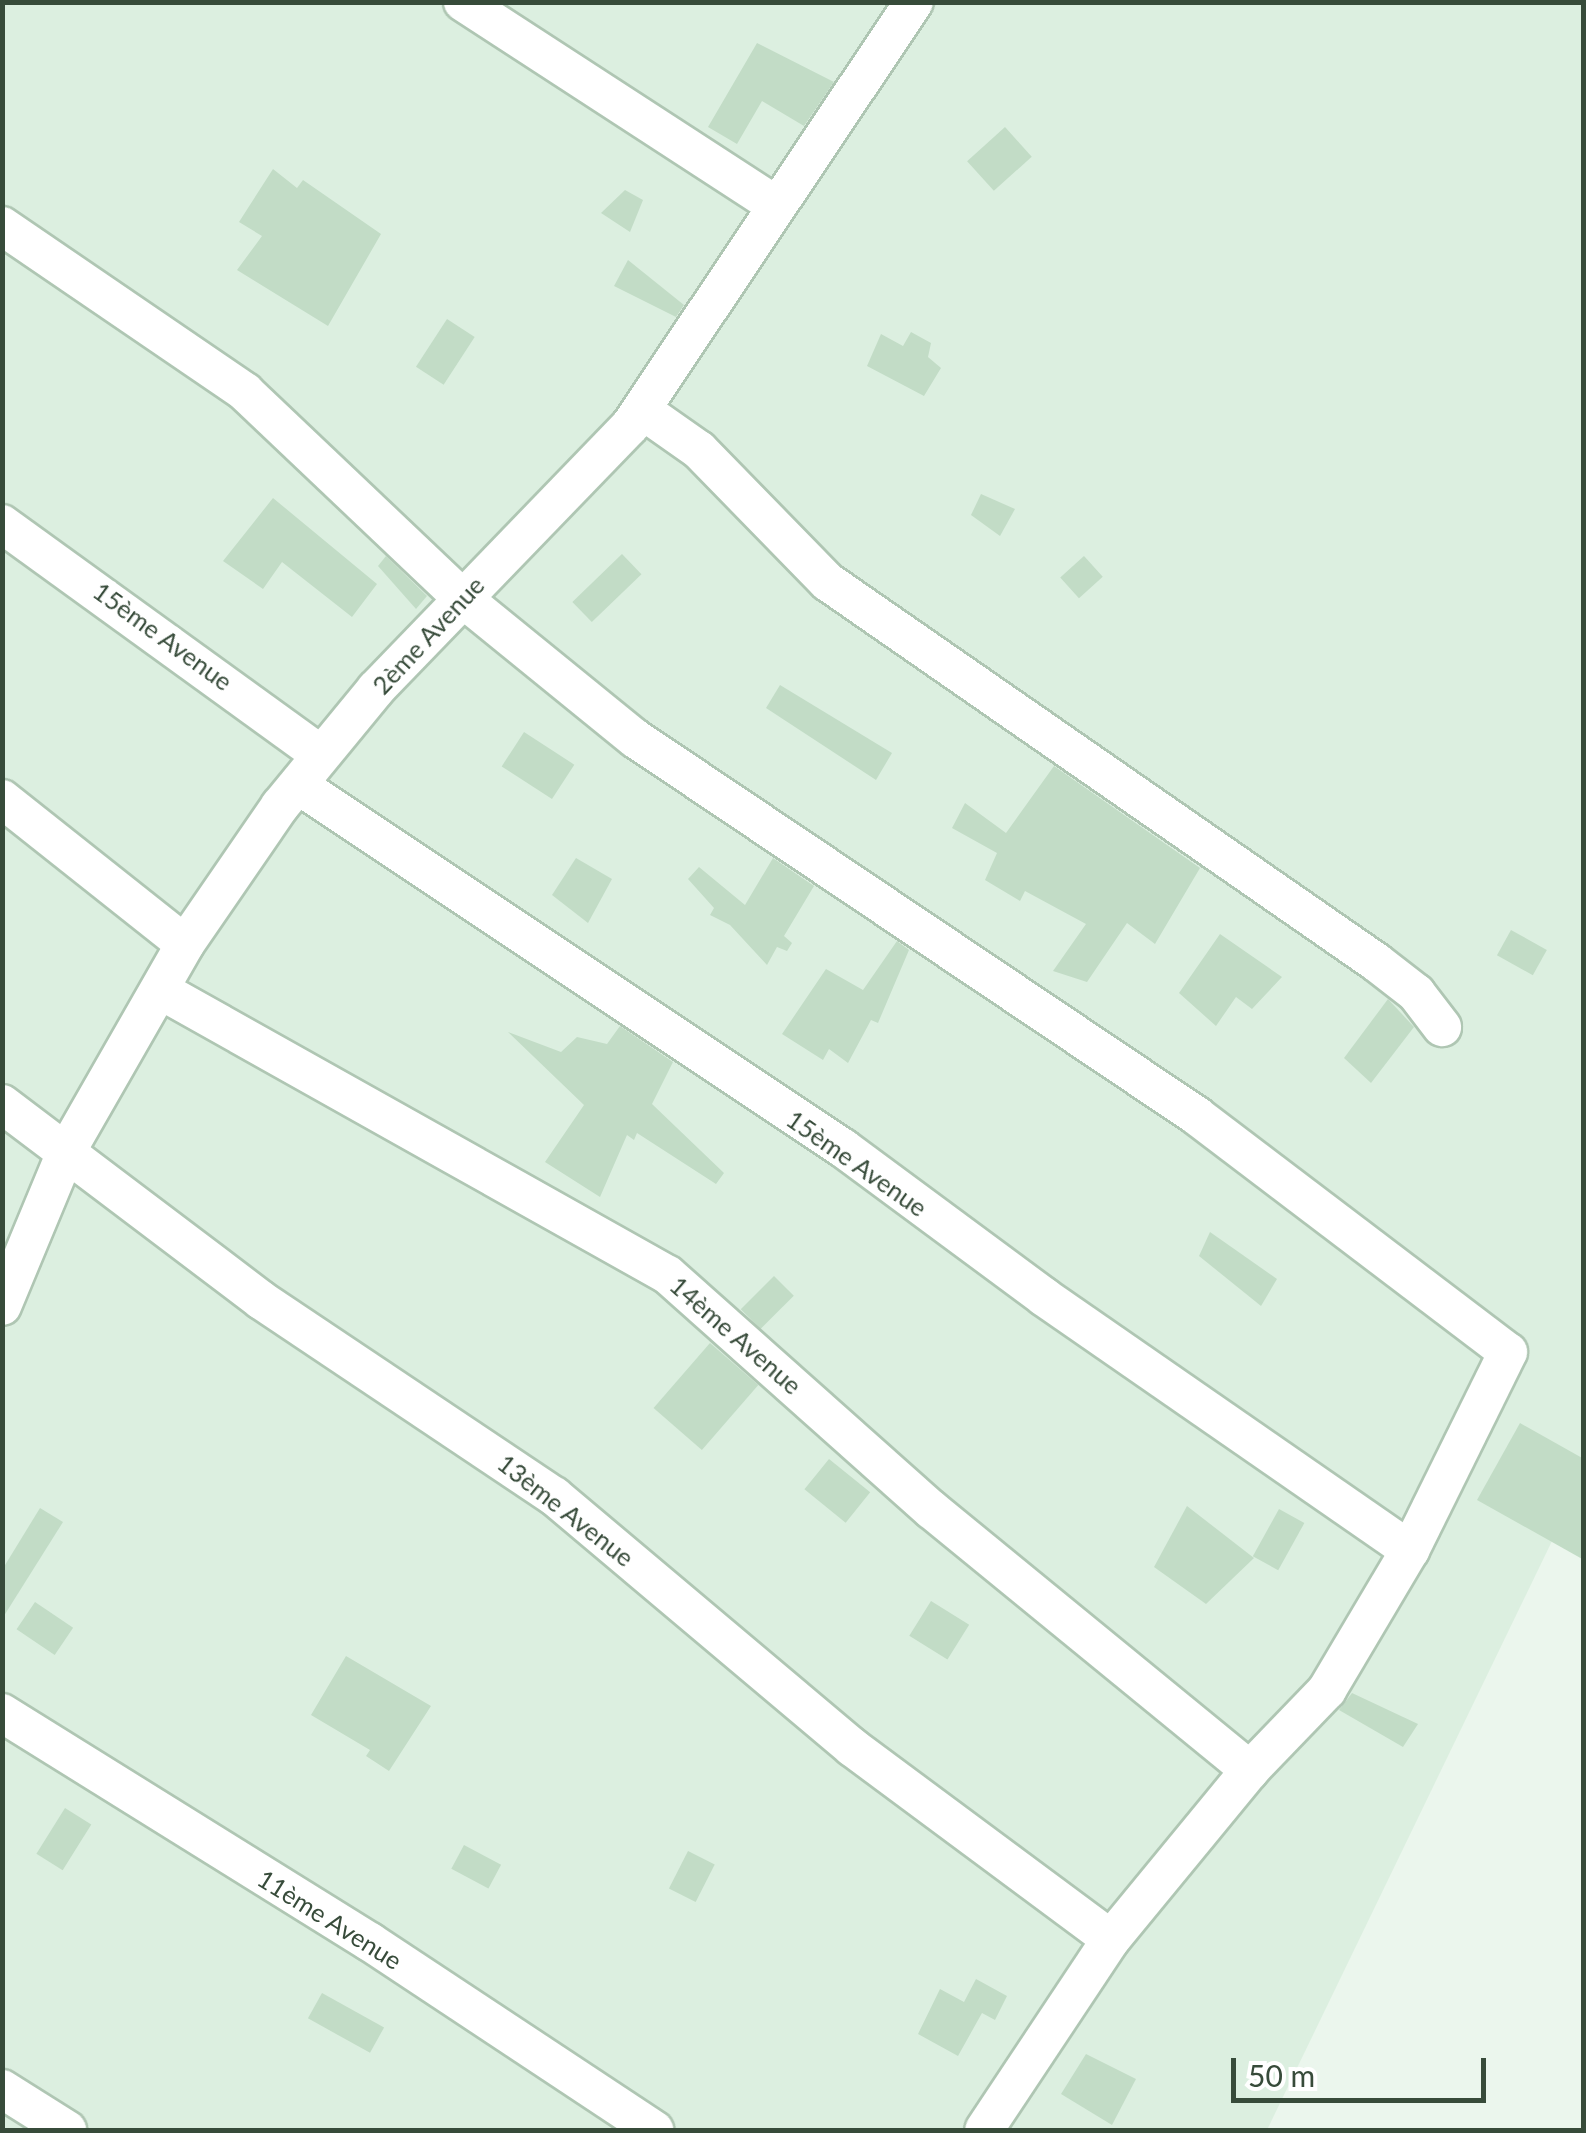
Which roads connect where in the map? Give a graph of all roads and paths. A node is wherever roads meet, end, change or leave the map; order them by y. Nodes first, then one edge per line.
1 (464, 2) edge
2 (914, 2) edge
3 (775, 205) junction
4 (2, 226) edge
5 (642, 410) junction
6 (2, 524) edge
7 (461, 597) junction
8 (320, 754) junction
9 (298, 786) junction
10 (2, 799) edge
11 (185, 944) junction
12 (160, 990) junction
13 (1442, 1027) dead end
14 (2, 1104) edge
15 (66, 1152) junction
16 (2, 1306) edge
17 (1410, 1550) junction
18 (2, 1713) edge
19 (1250, 1770) junction
20 (1111, 1939) junction
21 (2, 2090) edge
22 (67, 2130) edge
23 (654, 2130) edge
24 (984, 2130) edge

1 - 3 street
2 - 3 street, 2ème Avenue
3 - 5 street, 2ème Avenue
4 - 7 street
5 - 7 street, 2ème Avenue
5 - 13 street
6 - 8 street, 15ème Avenue
7 - 8 street, 2ème Avenue
7 - 17 street
8 - 9 street, 2ème Avenue
9 - 11 street, 2ème Avenue
9 - 17 street, 15ème Avenue
10 - 11 street
11 - 12 street, 2ème Avenue
12 - 15 street, 2ème Avenue
12 - 19 street, 14ème Avenue
14 - 15 street, 13ème Avenue
15 - 16 street, 2ème Avenue
15 - 20 street, 13ème Avenue
17 - 19 street
18 - 23 street, 11ème Avenue
19 - 20 street
20 - 24 street
21 - 22 street

